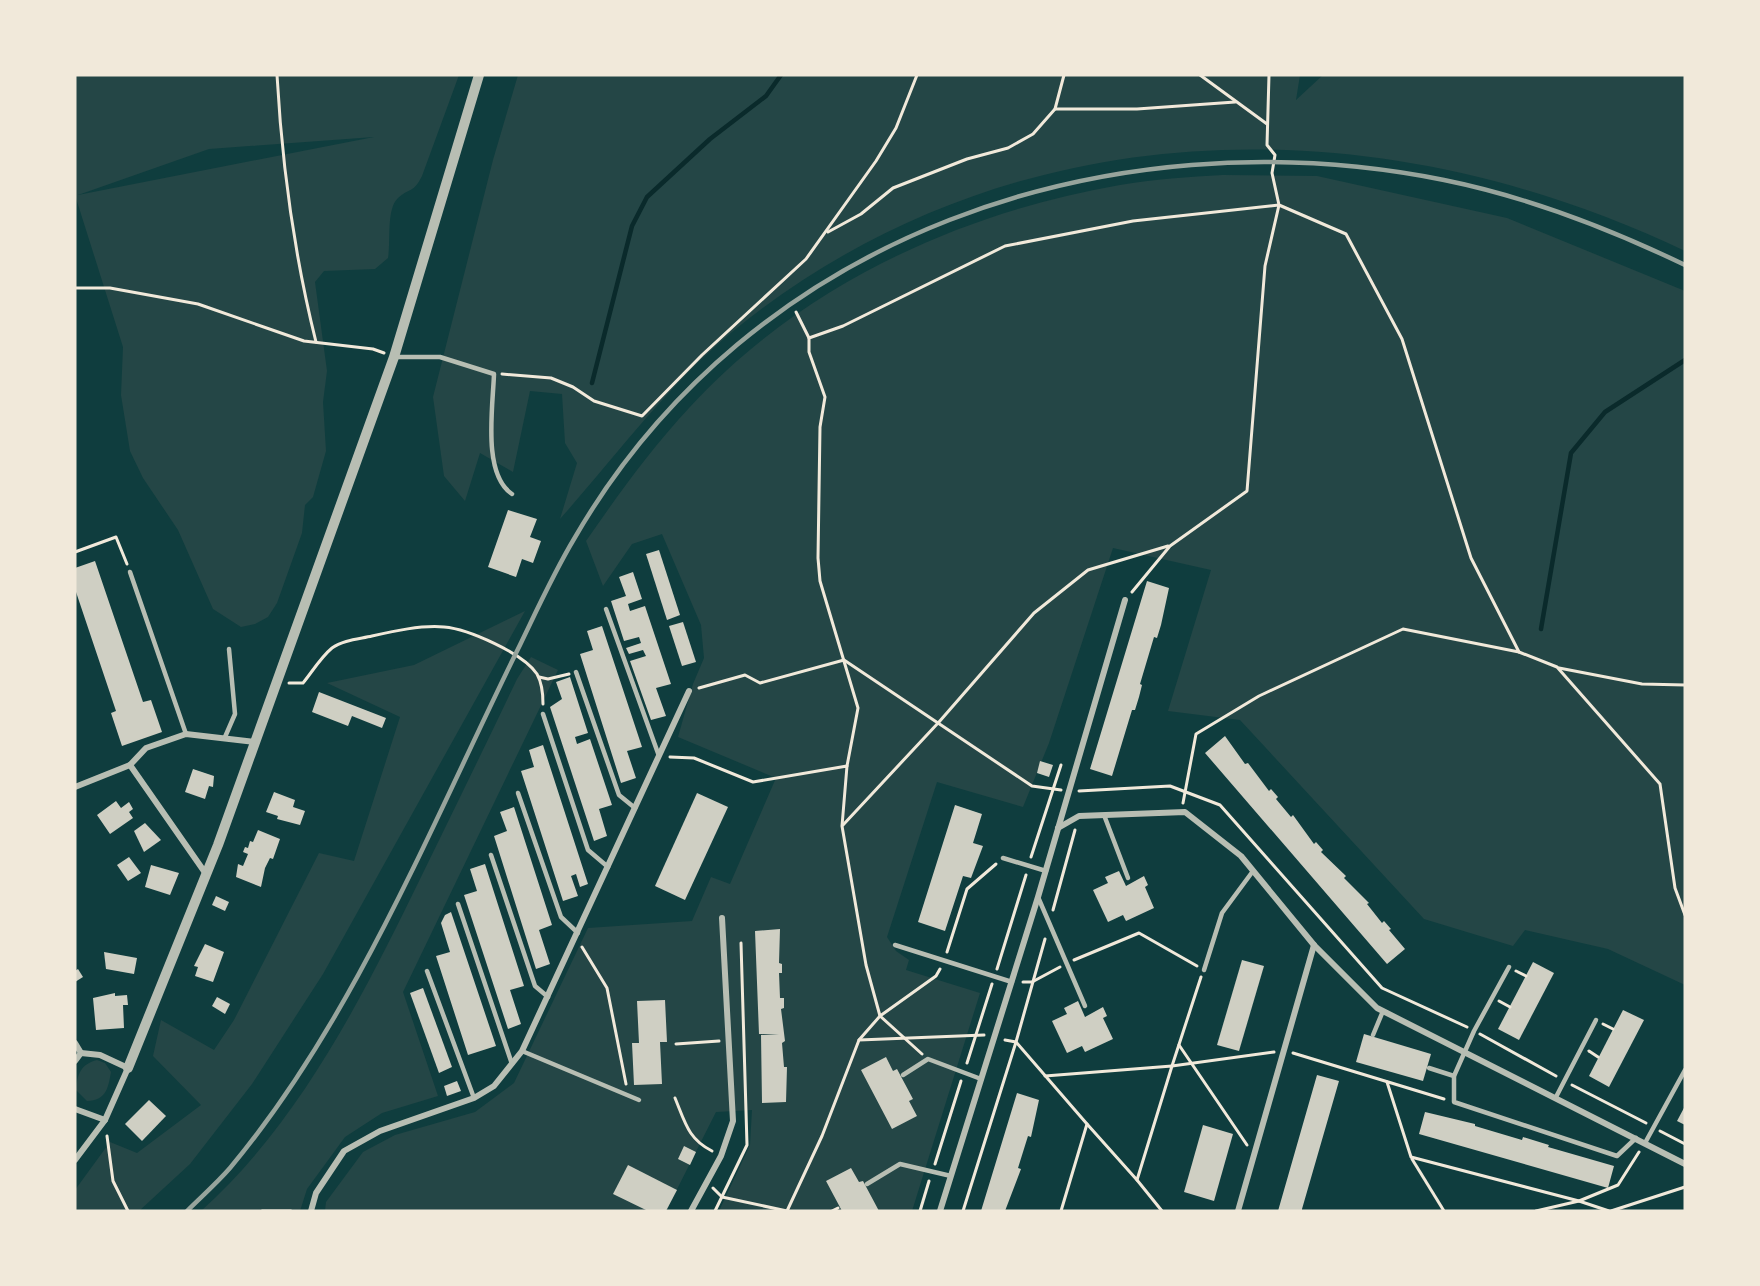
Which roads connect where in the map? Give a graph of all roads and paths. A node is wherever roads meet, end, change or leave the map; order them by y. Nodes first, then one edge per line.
1 (277, 75) edge
2 (479, 75) edge
3 (917, 75) edge
4 (1064, 75) edge
5 (1200, 75) edge
6 (1269, 75) edge
7 (1235, 102) junction
8 (1055, 108) junction
9 (1267, 124) junction
10 (1279, 205) junction
11 (826, 233) junction
12 (75, 288) edge
13 (796, 312) dead end
14 (809, 338) junction
15 (316, 342) junction
16 (394, 357) junction
17 (494, 374) junction
18 (512, 494) dead end
19 (1170, 546) junction
20 (75, 552) edge
21 (130, 572) joint
22 (1125, 600) joint
23 (606, 609) dead end
24 (229, 649) dead end
25 (1519, 652) junction
26 (844, 660) junction
27 (1557, 668) junction
28 (576, 672) joint
29 (539, 677) junction
30 (279, 683) junction
31 (1685, 684) edge
32 (689, 691) joint
33 (543, 714) joint
34 (939, 722) junction
35 (186, 734) junction
36 (225, 737) junction
37 (255, 742) junction
38 (659, 756) junction
39 (130, 765) junction
40 (1061, 765) dead end
41 (847, 766) junction
42 (75, 787) edge
43 (1054, 789) junction
44 (1186, 790) junction
45 (1069, 791) junction
46 (518, 794) dead end
47 (635, 808) junction
48 (1182, 811) junction
49 (1104, 815) junction
50 (1079, 816) junction
51 (842, 826) junction
52 (1058, 828) junction
53 (491, 855) dead end
54 (1003, 858) dead end
55 (1029, 866) junction
56 (608, 867) junction
57 (1046, 871) junction
58 (1253, 871) junction
59 (206, 874) junction
60 (1128, 878) dead end
61 (1038, 897) junction
62 (458, 904) dead end
63 (1685, 915) edge
64 (722, 918) dead end
65 (1050, 924) junction
66 (578, 933) junction
67 (895, 945) dead end
68 (1314, 945) junction
69 (1066, 963) junction
70 (1509, 967) dead end
71 (1204, 970) junction
72 (427, 971) dead end
73 (994, 976) junction
74 (1012, 982) junction
75 (1032, 982) junction
76 (548, 998) junction
77 (1085, 1006) dead end
78 (1383, 1011) junction
79 (1596, 1020) dead end
80 (1474, 1031) junction
81 (976, 1034) junction
82 (1373, 1035) dead end
83 (994, 1037) junction
84 (905, 1038) junction
85 (730, 1040) junction
86 (1016, 1042) junction
87 (75, 1043) edge
88 (676, 1044) dead end
89 (1179, 1046) junction
90 (522, 1051) junction
91 (1284, 1051) junction
92 (1464, 1052) junction
93 (81, 1053) junction
94 (928, 1059) junction
95 (75, 1061) edge
96 (512, 1064) junction
97 (1190, 1064) junction
98 (1172, 1066) junction
99 (128, 1068) junction
100 (1429, 1068) dead end
101 (1685, 1070) edge
102 (964, 1072) junction
103 (903, 1075) dead end
104 (1046, 1076) junction
105 (1454, 1076) junction
106 (981, 1079) junction
107 (1564, 1081) junction
108 (1387, 1082) junction
109 (631, 1097) junction
110 (1556, 1097) junction
111 (474, 1098) junction
112 (675, 1098) dead end
113 (639, 1100) dead end
114 (1454, 1102) junction
115 (75, 1108) edge
116 (105, 1120) junction
117 (1087, 1124) junction
118 (1653, 1127) junction
119 (1636, 1138) junction
120 (1645, 1143) junction
121 (1685, 1144) edge
122 (1254, 1154) junction
123 (721, 1155) junction
124 (1411, 1158) junction
125 (75, 1161) edge
126 (1685, 1164) edge
127 (933, 1172) junction
128 (951, 1176) junction
129 (1137, 1180) junction
130 (707, 1183) junction
131 (867, 1184) dead end
132 (1685, 1187) edge
133 (722, 1197) junction
134 (1579, 1201) junction
135 (838, 1208) dead end
136 (128, 1211) edge
137 (262, 1211) edge
138 (291, 1211) edge
139 (311, 1211) edge
140 (691, 1211) edge
141 (715, 1211) edge
142 (787, 1211) edge
143 (832, 1211) edge
144 (920, 1211) edge
145 (940, 1211) edge
146 (963, 1211) edge
147 (1061, 1211) edge
148 (1162, 1211) edge
149 (1238, 1211) edge
150 (1444, 1211) edge
151 (1536, 1211) edge
152 (1610, 1211) edge

1 - 15 path
2 - 16 street
3 - 11 path
4 - 8 path
5 - 7 path
6 - 9 path
7 - 8 path
7 - 9 path
8 - 11 path
9 - 10 path
10 - 14 path
10 - 19 path
10 - 25 path
11 - 17 path
12 - 15 path
13 - 14 path
14 - 26 path
15 - 16 path
16 - 17 lane
16 - 30 street
17 - 18 lane
19 - 22 path
19 - 34 path
20 - 21 path
21 - 35 lane
22 - 45 street
23 - 38 lane
24 - 36 lane
25 - 27 path
25 - 44 path
26 - 32 path
26 - 34 path
26 - 41 path
27 - 31 path
27 - 63 path
28 - 29 path
28 - 47 lane
29 - 30 path
29 - 33 path
30 - 37 street
32 - 38 street
33 - 56 lane
34 - 43 path
34 - 51 path
35 - 36 street
35 - 39 street
36 - 37 street
37 - 59 street
38 - 41 path
38 - 47 street
39 - 42 street
39 - 59 street
40 - 43 path
41 - 51 path
43 - 45 path
43 - 55 path
44 - 45 path
44 - 48 path
44 - 80 path
45 - 52 street
46 - 66 lane
47 - 56 street
48 - 49 street
48 - 58 street
49 - 50 street
49 - 60 lane
50 - 52 street
50 - 65 path
51 - 84 path
52 - 57 street
53 - 76 lane
54 - 55 lane
55 - 57 lane
55 - 73 path
56 - 66 street
57 - 61 street
58 - 68 street
58 - 71 lane
59 - 99 street
61 - 65 lane
61 - 74 street
62 - 96 lane
64 - 85 street
65 - 69 lane
65 - 75 path
66 - 76 street
66 - 109 path
67 - 73 lane
68 - 78 street
68 - 91 street
69 - 71 path
69 - 75 path
69 - 77 lane
70 - 80 lane
71 - 89 path
72 - 111 lane
73 - 74 lane
73 - 81 path
74 - 75 path
74 - 83 street
75 - 86 path
76 - 90 street
78 - 82 lane
78 - 92 street
79 - 107 lane
80 - 92 lane
80 - 107 path
81 - 83 path
81 - 84 path
81 - 102 path
83 - 86 path
83 - 106 street
84 - 94 path
84 - 142 path
85 - 88 path
85 - 123 street
86 - 104 path
86 - 146 path
87 - 93 street
89 - 97 path
89 - 98 path
90 - 96 street
90 - 109 lane
91 - 97 path
91 - 108 path
91 - 122 street
92 - 105 lane
92 - 110 street
93 - 95 street
93 - 99 street
94 - 102 lane
94 - 103 lane
96 - 111 street
97 - 98 path
97 - 122 path
98 - 104 path
98 - 129 path
99 - 116 street
100 - 105 lane
101 - 118 lane
102 - 106 lane
102 - 127 path
104 - 117 path
105 - 114 lane
106 - 128 street
107 - 110 lane
107 - 118 path
108 - 114 path
108 - 124 path
109 - 113 lane
110 - 119 street
111 - 139 street
112 - 123 path
114 - 119 lane
115 - 116 street
116 - 125 street
116 - 136 path
117 - 129 path
117 - 147 path
118 - 120 lane
118 - 121 path
119 - 120 street
120 - 126 street
120 - 134 path
122 - 149 street
123 - 130 street
124 - 134 path
124 - 150 path
127 - 128 lane
127 - 131 lane
127 - 144 path
128 - 145 street
129 - 148 path
130 - 133 path
130 - 140 street
132 - 152 path
133 - 141 path
133 - 142 path
134 - 151 path
134 - 152 path
135 - 143 path
137 - 138 path

